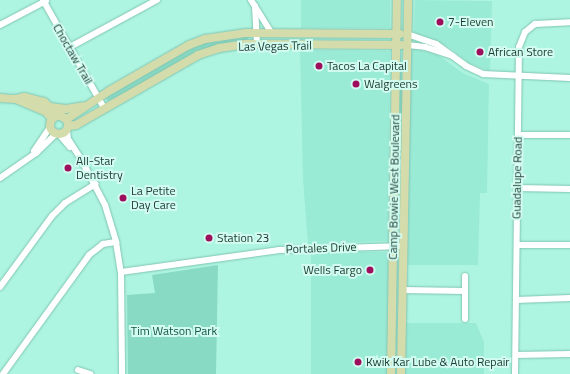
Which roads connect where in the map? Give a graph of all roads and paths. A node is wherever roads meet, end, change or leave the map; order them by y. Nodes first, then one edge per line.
1 (157, 0) edge
2 (251, 0) edge
3 (397, 0) edge
4 (408, 0) edge
5 (45, 1) edge
6 (255, 6) junction
7 (570, 22) edge
8 (0, 25) edge
9 (271, 32) junction
10 (317, 32) junction
11 (372, 32) junction
12 (257, 33) junction
13 (397, 33) junction
14 (407, 34) junction
15 (257, 45) junction
16 (289, 45) junction
17 (344, 45) junction
18 (397, 45) junction
19 (407, 45) junction
20 (70, 47) junction
21 (453, 56) junction
22 (518, 77) junction
23 (570, 78) edge
24 (0, 98) edge
25 (98, 98) junction
26 (16, 99) junction
27 (50, 106) junction
28 (84, 106) junction
29 (104, 108) junction
30 (63, 117) junction
31 (52, 123) junction
32 (63, 131) junction
33 (518, 135) junction
34 (570, 135) edge
35 (27, 158) junction
36 (395, 169) junction
37 (405, 169) junction
38 (0, 178) edge
39 (95, 184) junction
40 (517, 188) junction
41 (570, 189) edge
42 (116, 242) junction
43 (517, 245) junction
44 (570, 245) edge
45 (393, 246) junction
46 (403, 246) junction
47 (121, 272) junction
48 (465, 276) dead end
49 (0, 287) edge
50 (402, 290) junction
51 (465, 291) junction
52 (570, 298) edge
53 (516, 300) junction
54 (114, 318) dead end
55 (122, 318) junction
56 (465, 319) dead end
57 (570, 354) edge
58 (516, 355) junction
59 (78, 370) dead end
60 (3, 374) edge
61 (90, 374) edge
62 (122, 374) edge
63 (391, 374) edge
64 (401, 374) edge
65 (515, 374) edge

1 - 20 street
2 - 6 street
3 - 13 main road, Camp Bowie West Boulevard
4 - 14 main road, Camp Bowie West Boulevard
5 - 8 street
5 - 20 street, Choctaw Trail
6 - 9 street
6 - 12 street
7 - 22 street, Guadalupe Road
9 - 10 main road, Las Vegas Trail
9 - 12 main road, Las Vegas Trail
10 - 11 main road, Las Vegas Trail
10 - 16 main road
11 - 13 main road, Las Vegas Trail
11 - 17 main road
12 - 15 street
12 - 25 main road, Las Vegas Trail
13 - 14 main road, Las Vegas Trail
13 - 18 main road, Camp Bowie West Boulevard
14 - 19 main road, Camp Bowie West Boulevard
14 - 21 street
15 - 16 main road, Las Vegas Trail
15 - 29 main road, Las Vegas Trail
16 - 17 main road, Las Vegas Trail
17 - 18 main road, Las Vegas Trail
18 - 19 main road, Las Vegas Trail
18 - 36 main road, Camp Bowie West Boulevard
19 - 21 street
19 - 37 main road, Camp Bowie West Boulevard
20 - 25 street, Choctaw Trail
21 - 22 street
22 - 23 street
22 - 33 street, Guadalupe Road
24 - 26 main road
25 - 28 main road, Las Vegas Trail
25 - 29 street, Choctaw Trail
26 - 27 main road
26 - 31 main road
27 - 28 main road
27 - 30 main road
28 - 30 main road
29 - 32 main road, Las Vegas Trail
30 - 31 main road
30 - 32 main road
31 - 32 main road
31 - 35 street
32 - 35 street
32 - 39 street
33 - 34 street
33 - 40 street, Guadalupe Road
35 - 38 street
36 - 37 main road
36 - 45 main road, Camp Bowie West Boulevard
37 - 46 main road, Camp Bowie West Boulevard
39 - 42 street
39 - 49 street
40 - 41 street
40 - 43 street, Guadalupe Road
42 - 47 street
42 - 60 street
43 - 44 street
43 - 53 street, Guadalupe Road
45 - 46 street, Portales Drive
45 - 47 street, Portales Drive
45 - 63 main road, Camp Bowie West Boulevard
46 - 50 main road, Camp Bowie West Boulevard
47 - 55 street
48 - 51 street
50 - 51 street
50 - 64 main road, Camp Bowie West Boulevard
51 - 56 street
52 - 53 street
53 - 58 street, Guadalupe Road
54 - 55 street
55 - 62 street
57 - 58 street
58 - 65 street, Guadalupe Road
59 - 61 street

